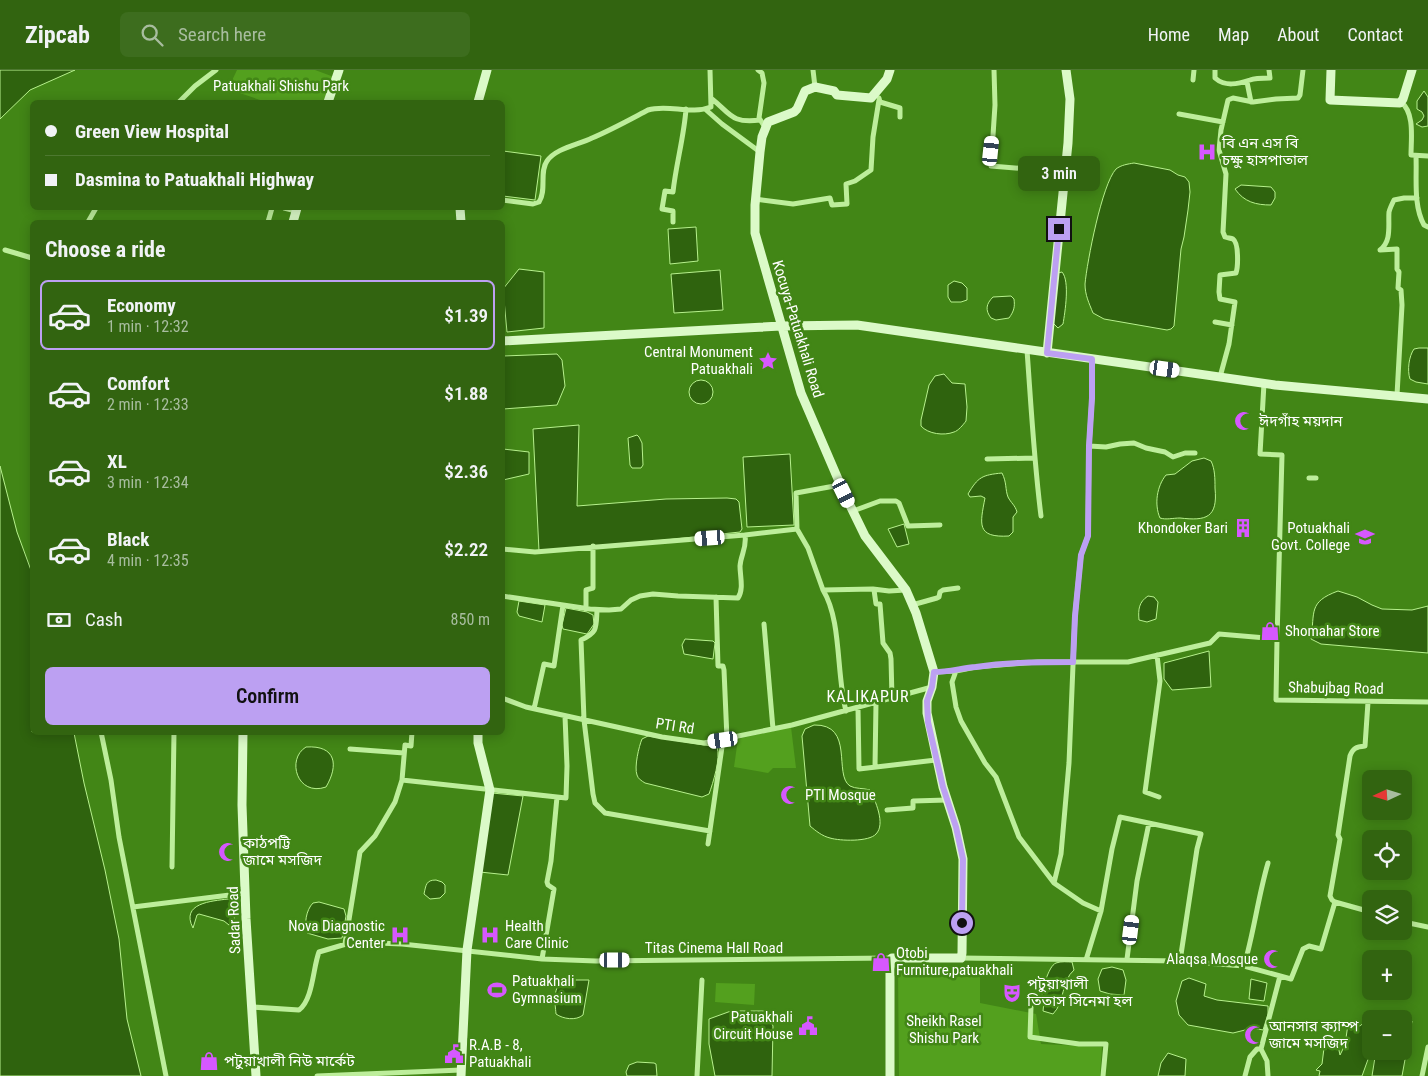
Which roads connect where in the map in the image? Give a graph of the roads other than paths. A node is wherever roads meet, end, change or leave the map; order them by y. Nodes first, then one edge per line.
1 (216, 70) edge
2 (339, 70) edge
3 (487, 70) edge
4 (710, 70) edge
5 (758, 70) edge
6 (813, 70) edge
7 (890, 70) edge
8 (994, 70) edge
9 (1066, 70) edge
10 (1194, 70) edge
11 (1215, 70) edge
12 (1269, 70) edge
13 (1303, 70) edge
14 (1331, 70) edge
15 (1412, 70) edge
16 (1193, 80) dead end
17 (1247, 82) junction
18 (815, 87) junction
19 (878, 96) junction
20 (712, 99) junction
21 (181, 100) edge
22 (329, 100) edge
23 (479, 100) edge
24 (1251, 102) junction
25 (1401, 102) junction
26 (686, 109) junction
27 (705, 109) junction
28 (1179, 114) dead end
29 (900, 117) dead end
30 (1223, 122) junction
31 (763, 124) junction
32 (760, 152) junction
33 (1416, 156) junction
34 (1428, 156) edge
35 (1065, 172) junction
36 (1417, 198) junction
37 (755, 199) junction
38 (505, 200) edge
39 (673, 222) dead end
40 (1428, 227) edge
41 (5, 250) dead end
42 (30, 257) edge
43 (1215, 322) dead end
44 (1232, 325) junction
45 (781, 326) junction
46 (505, 340) edge
47 (1027, 350) junction
48 (1047, 353) junction
49 (1092, 359) junction
50 (1220, 377) junction
51 (1264, 383) junction
52 (1397, 395) junction
53 (1428, 399) edge
54 (1089, 446) junction
55 (1195, 453) dead end
56 (1035, 458) junction
57 (987, 459) dead end
58 (1309, 478) dead end
59 (1316, 478) dead end
60 (840, 485) junction
61 (853, 512) junction
62 (1042, 516) dead end
63 (940, 525) dead end
64 (797, 529) junction
65 (745, 535) junction
66 (593, 546) junction
67 (505, 549) edge
68 (958, 588) dead end
69 (823, 590) junction
70 (874, 590) junction
71 (906, 590) junction
72 (505, 596) edge
73 (716, 597) junction
74 (563, 605) junction
75 (912, 605) junction
76 (586, 609) junction
77 (597, 610) junction
78 (764, 624) dead end
79 (1277, 639) junction
80 (1157, 655) junction
81 (1073, 662) junction
82 (956, 671) junction
83 (934, 672) junction
84 (932, 687) junction
85 (892, 698) junction
86 (505, 699) edge
87 (1368, 702) junction
88 (1428, 702) edge
89 (876, 703) junction
90 (858, 708) junction
91 (534, 709) junction
92 (846, 711) junction
93 (565, 716) junction
94 (584, 720) junction
95 (772, 729) junction
96 (102, 735) edge
97 (174, 735) edge
98 (243, 735) edge
99 (412, 735) edge
100 (478, 735) edge
101 (725, 739) junction
102 (350, 749) dead end
103 (404, 753) junction
104 (936, 760) junction
105 (875, 767) junction
106 (402, 780) junction
107 (490, 790) junction
108 (557, 797) junction
109 (1158, 797) dead end
110 (947, 800) junction
111 (887, 810) dead end
112 (1149, 823) junction
113 (710, 831) junction
114 (708, 844) dead end
115 (1268, 863) dead end
116 (172, 867) dead end
117 (1054, 883) junction
118 (246, 893) junction
119 (1335, 902) junction
120 (133, 907) junction
121 (1362, 910) edge
122 (1101, 912) junction
123 (1412, 924) edge
124 (1428, 927) edge
125 (345, 944) junction
126 (467, 950) junction
127 (542, 958) junction
128 (892, 958) junction
129 (961, 958) junction
130 (1127, 959) junction
131 (1086, 960) junction
132 (1180, 960) junction
133 (1244, 966) junction
134 (1280, 976) junction
135 (702, 980) dead end
136 (252, 1006) junction
137 (1031, 1006) dead end
138 (1428, 1047) edge
139 (1261, 1049) junction
140 (461, 1073) edge
141 (166, 1076) edge
142 (256, 1076) edge
143 (317, 1076) edge
144 (697, 1076) edge
145 (890, 1076) edge
146 (1103, 1076) edge
147 (1245, 1076) edge
148 (1268, 1076) edge
149 (1422, 1076) edge

1 - 21 street
2 - 22 street
3 - 23 street
4 - 20 street
5 - 31 street
6 - 18 street
7 - 19 street
8 - 35 street
9 - 35 street
10 - 16 street
11 - 17 street
12 - 17 street
13 - 24 street
14 - 25 street
15 - 25 street
17 - 24 street
18 - 19 street
18 - 31 street
19 - 29 street
19 - 37 street
20 - 27 street
20 - 31 street
24 - 30 street
25 - 33 street
26 - 27 street
26 - 38 street
26 - 39 street
27 - 32 street
28 - 30 street
30 - 44 street
31 - 32 street, Kocuya-Patuakhali Road
32 - 37 street, Kocuya-Patuakhali Road
33 - 34 street
33 - 36 street
35 - 48 street
36 - 40 street
36 - 52 street
37 - 45 street, Kocuya-Patuakhali Road
41 - 42 street
43 - 44 street
44 - 50 street
45 - 46 street
45 - 47 street
45 - 60 street, Kocuya-Patuakhali Road
47 - 48 street
47 - 56 street
48 - 49 street
49 - 50 street
49 - 54 street
50 - 51 street
51 - 52 street
51 - 79 street
52 - 53 street
54 - 55 street
54 - 81 street
56 - 57 street
56 - 62 street
58 - 59 street
60 - 61 street, Kocuya-Patuakhali Road
60 - 64 street
61 - 63 street
61 - 71 street, Kocuya-Patuakhali Road
64 - 65 street
64 - 69 street
65 - 66 street
65 - 73 street
66 - 67 street
66 - 76 street
68 - 75 street
69 - 70 street
69 - 92 street
70 - 71 street
70 - 85 street
71 - 75 street, Kocuya-Patuakhali Road
72 - 74 street
73 - 77 street
73 - 101 street
74 - 76 street
74 - 91 street
75 - 83 street, Kocuya-Patuakhali Road
76 - 77 street
77 - 94 street
78 - 95 street
79 - 80 street
79 - 87 street, Shabujbag Road
80 - 81 street
80 - 109 street
81 - 82 street
81 - 117 street
82 - 83 street
82 - 117 street
83 - 84 street, Kocuya-Patuakhali Road
84 - 85 street, PTI Rd
84 - 104 street, Kocuya-Patuakhali Road
85 - 89 street, PTI Rd
86 - 91 street, PTI Rd
87 - 88 street, Shabujbag Road
87 - 119 street
89 - 90 street, PTI Rd
89 - 105 street
90 - 92 street, PTI Rd
90 - 105 street
91 - 93 street, PTI Rd
92 - 95 street, PTI Rd
93 - 94 street, PTI Rd
93 - 108 street
94 - 101 street, PTI Rd
94 - 113 street
95 - 101 street, PTI Rd
96 - 120 street
97 - 116 street
98 - 118 street, Sadar Road
99 - 103 street
100 - 107 street
101 - 113 street
102 - 103 street
103 - 106 street
104 - 105 street
104 - 110 street, Kocuya-Patuakhali Road
106 - 107 street
106 - 125 street
107 - 108 street
107 - 126 street
108 - 127 street
110 - 111 street
110 - 129 street, Kocuya-Patuakhali Road
112 - 122 street
112 - 130 street
112 - 132 street
113 - 114 street
115 - 133 street
117 - 122 street
118 - 120 street
118 - 136 street, Sadar Road
119 - 121 street
119 - 134 street
120 - 141 street
122 - 131 street
123 - 124 street
125 - 126 street, Titas Cinema Hall Road
125 - 136 street, Titas Cinema Hall Road
126 - 127 street, Titas Cinema Hall Road
126 - 140 street
127 - 128 street, Titas Cinema Hall Road
128 - 129 street
128 - 145 street
129 - 131 street
130 - 131 street
130 - 132 street
132 - 133 street
133 - 134 street
134 - 139 street
135 - 144 street
136 - 142 street, Sadar Road
137 - 146 street
138 - 149 street
139 - 147 street
139 - 148 street
140 - 143 street

